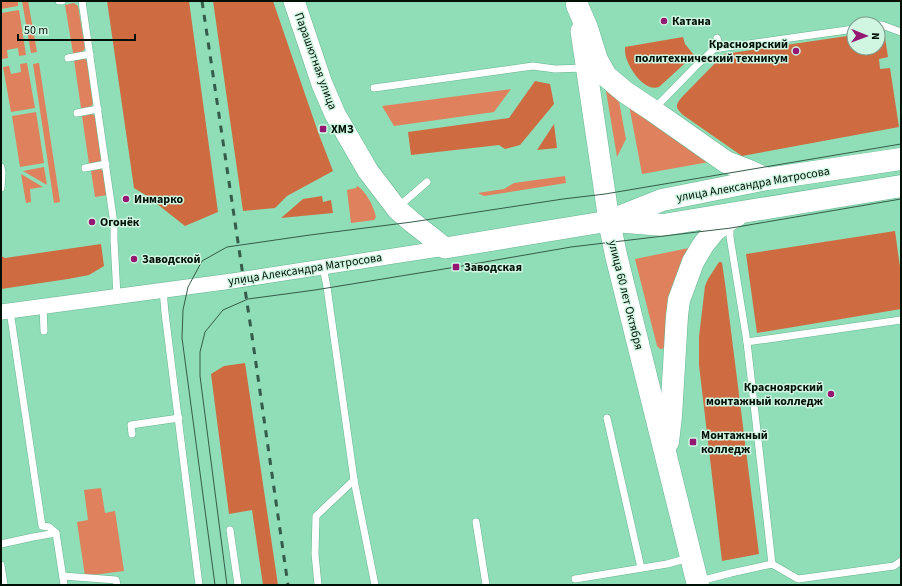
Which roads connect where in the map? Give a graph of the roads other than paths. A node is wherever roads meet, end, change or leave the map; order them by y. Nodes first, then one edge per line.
1 (82, 1) edge
2 (294, 1) edge
3 (577, 3) edge
4 (886, 26) edge
5 (846, 30) edge
6 (901, 32) edge
7 (717, 38) dead end
8 (720, 48) junction
9 (90, 54) junction
10 (68, 58) dead end
11 (586, 68) junction
12 (374, 88) dead end
13 (98, 109) junction
14 (652, 110) junction
15 (76, 113) dead end
16 (901, 159) edge
17 (106, 164) junction
18 (1, 167) edge
19 (85, 168) dead end
20 (767, 179) junction
21 (427, 182) dead end
22 (901, 186) edge
23 (1, 188) edge
24 (397, 209) junction
25 (738, 216) junction
26 (609, 221) junction
27 (445, 248) junction
28 (323, 267) junction
29 (164, 290) junction
30 (117, 296) junction
31 (43, 306) junction
32 (6, 311) edge
33 (901, 320) edge
34 (44, 331) dead end
35 (747, 342) junction
36 (179, 418) junction
37 (607, 418) dead end
38 (132, 434) dead end
39 (666, 456) junction
40 (354, 480) junction
41 (42, 481) dead end
42 (36, 486) junction
43 (476, 522) dead end
44 (230, 530) dead end
45 (56, 533) junction
46 (1, 544) edge
47 (691, 557) junction
48 (901, 561) edge
49 (772, 564) junction
50 (1, 565) edge
51 (641, 568) junction
52 (63, 576) junction
53 (575, 579) dead end
54 (697, 583) edge
55 (4, 585) edge
56 (64, 585) edge
57 (117, 585) edge
58 (199, 585) edge
59 (238, 585) edge
60 (318, 585) edge
61 (375, 585) edge
62 (486, 585) edge

1 - 9 lane
2 - 24 main road, Парашютная улица
3 - 11 main road, улица 60 лет Октября
3 - 14 main road
4 - 6 lane
5 - 8 lane
7 - 8 lane
8 - 14 lane
9 - 10 lane
9 - 13 lane
11 - 12 lane
11 - 26 main road, улица 60 лет Октября
13 - 15 lane
13 - 17 lane
14 - 20 main road
16 - 20 main road, улица Александра Матросова
17 - 19 lane
17 - 30 lane
18 - 23 lane
20 - 26 main road, улица Александра Матросова
21 - 24 lane
22 - 25 main road, улица Александра Матросова
24 - 27 main road, Парашютная улица
25 - 26 main road, улица Александра Матросова
25 - 35 lane
25 - 39 main road
26 - 27 main road, улица Александра Матросова
26 - 39 main road, улица 60 лет Октября
27 - 28 street, улица Александра Матросова
28 - 29 street, улица Александра Матросова
28 - 40 lane
29 - 30 street, улица Александра Матросова
29 - 36 lane
30 - 31 street, улица Александра Матросова
31 - 32 street, улица Александра Матросова
31 - 34 lane
32 - 42 lane
33 - 35 lane
35 - 49 lane
36 - 38 lane
36 - 58 lane
37 - 51 lane
39 - 47 main road, улица 60 лет Октября
40 - 60 lane
40 - 61 lane
41 - 42 lane
42 - 45 lane
43 - 62 lane
44 - 59 lane
45 - 46 lane
45 - 52 lane
47 - 51 lane
47 - 54 main road, улица 60 лет Октября
48 - 49 lane
49 - 54 lane
50 - 55 lane
51 - 53 lane
52 - 56 lane
52 - 57 lane

